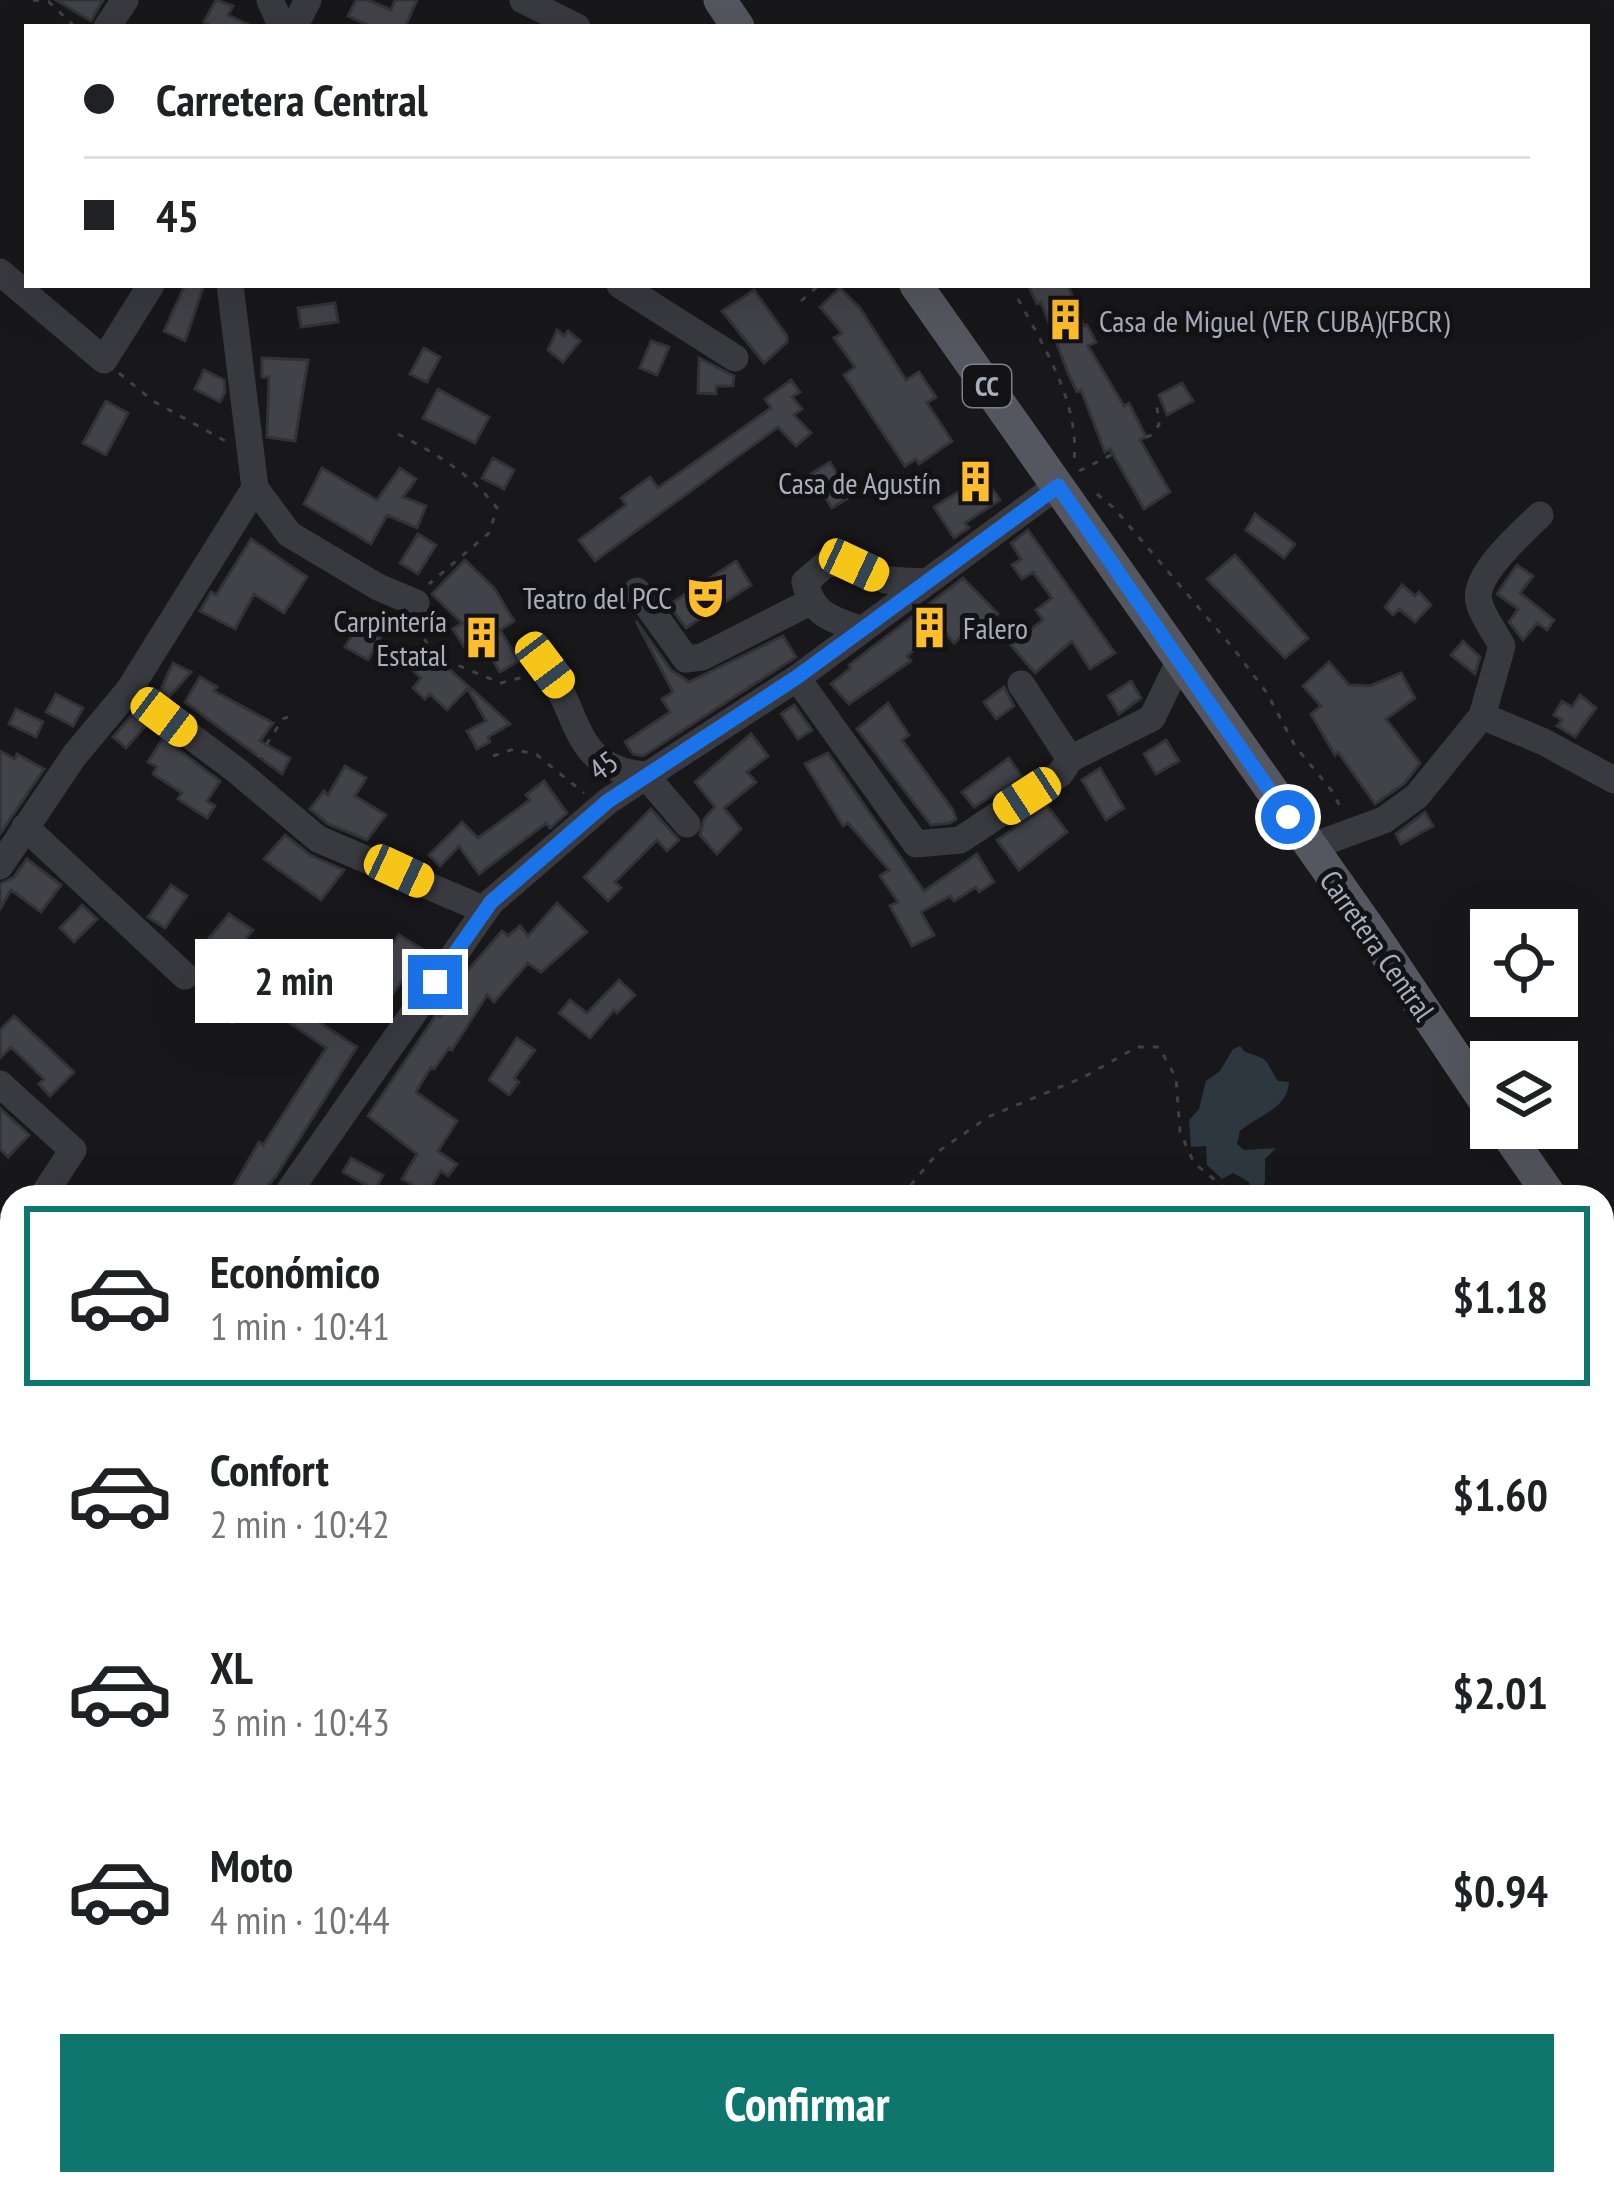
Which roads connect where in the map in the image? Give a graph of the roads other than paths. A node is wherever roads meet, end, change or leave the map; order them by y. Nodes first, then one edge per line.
1 (523, 0) edge
2 (571, 24) edge
3 (0, 272) edge
4 (149, 288) edge
5 (230, 288) edge
6 (625, 288) edge
7 (918, 288) edge
8 (735, 358) dead end
9 (1065, 480) junction
10 (255, 488) junction
11 (1540, 515) dead end
12 (926, 582) junction
13 (637, 591) dead end
14 (810, 602) junction
15 (416, 603) road end
16 (861, 630) junction
17 (1179, 662) junction
18 (545, 665) road end
19 (797, 677) junction
20 (1021, 684) dead end
21 (129, 690) junction
22 (1482, 716) junction
23 (1070, 759) junction
24 (645, 775) junction
25 (1614, 780) edge
26 (687, 824) dead end
27 (25, 827) junction
28 (1325, 842) junction
29 (0, 866) edge
30 (485, 910) junction
31 (184, 976) dead end
32 (1470, 1076) edge
33 (0, 1084) edge
34 (1518, 1149) edge
35 (50, 1185) edge
36 (293, 1185) edge
37 (1543, 1185) edge

1 - 2 street
3 - 4 street
5 - 10 street
6 - 8 street
7 - 9 main road, CC
9 - 12 street, 45
9 - 17 main road, Carretera Central / CC
10 - 15 street
10 - 21 street
11 - 22 street
12 - 14 street
12 - 16 street, 45
13 - 14 street
14 - 16 street
16 - 19 street, 45
17 - 23 street
17 - 28 main road, Carretera Central / CC
18 - 24 street
19 - 23 street
19 - 24 street, 45
20 - 23 street
21 - 27 street
21 - 30 street
22 - 25 street
22 - 28 street
24 - 26 street
24 - 30 street, 45
27 - 29 street
27 - 31 street
28 - 32 main road, Carretera Central / CC
30 - 36 street, 45
33 - 35 street
34 - 37 main road

